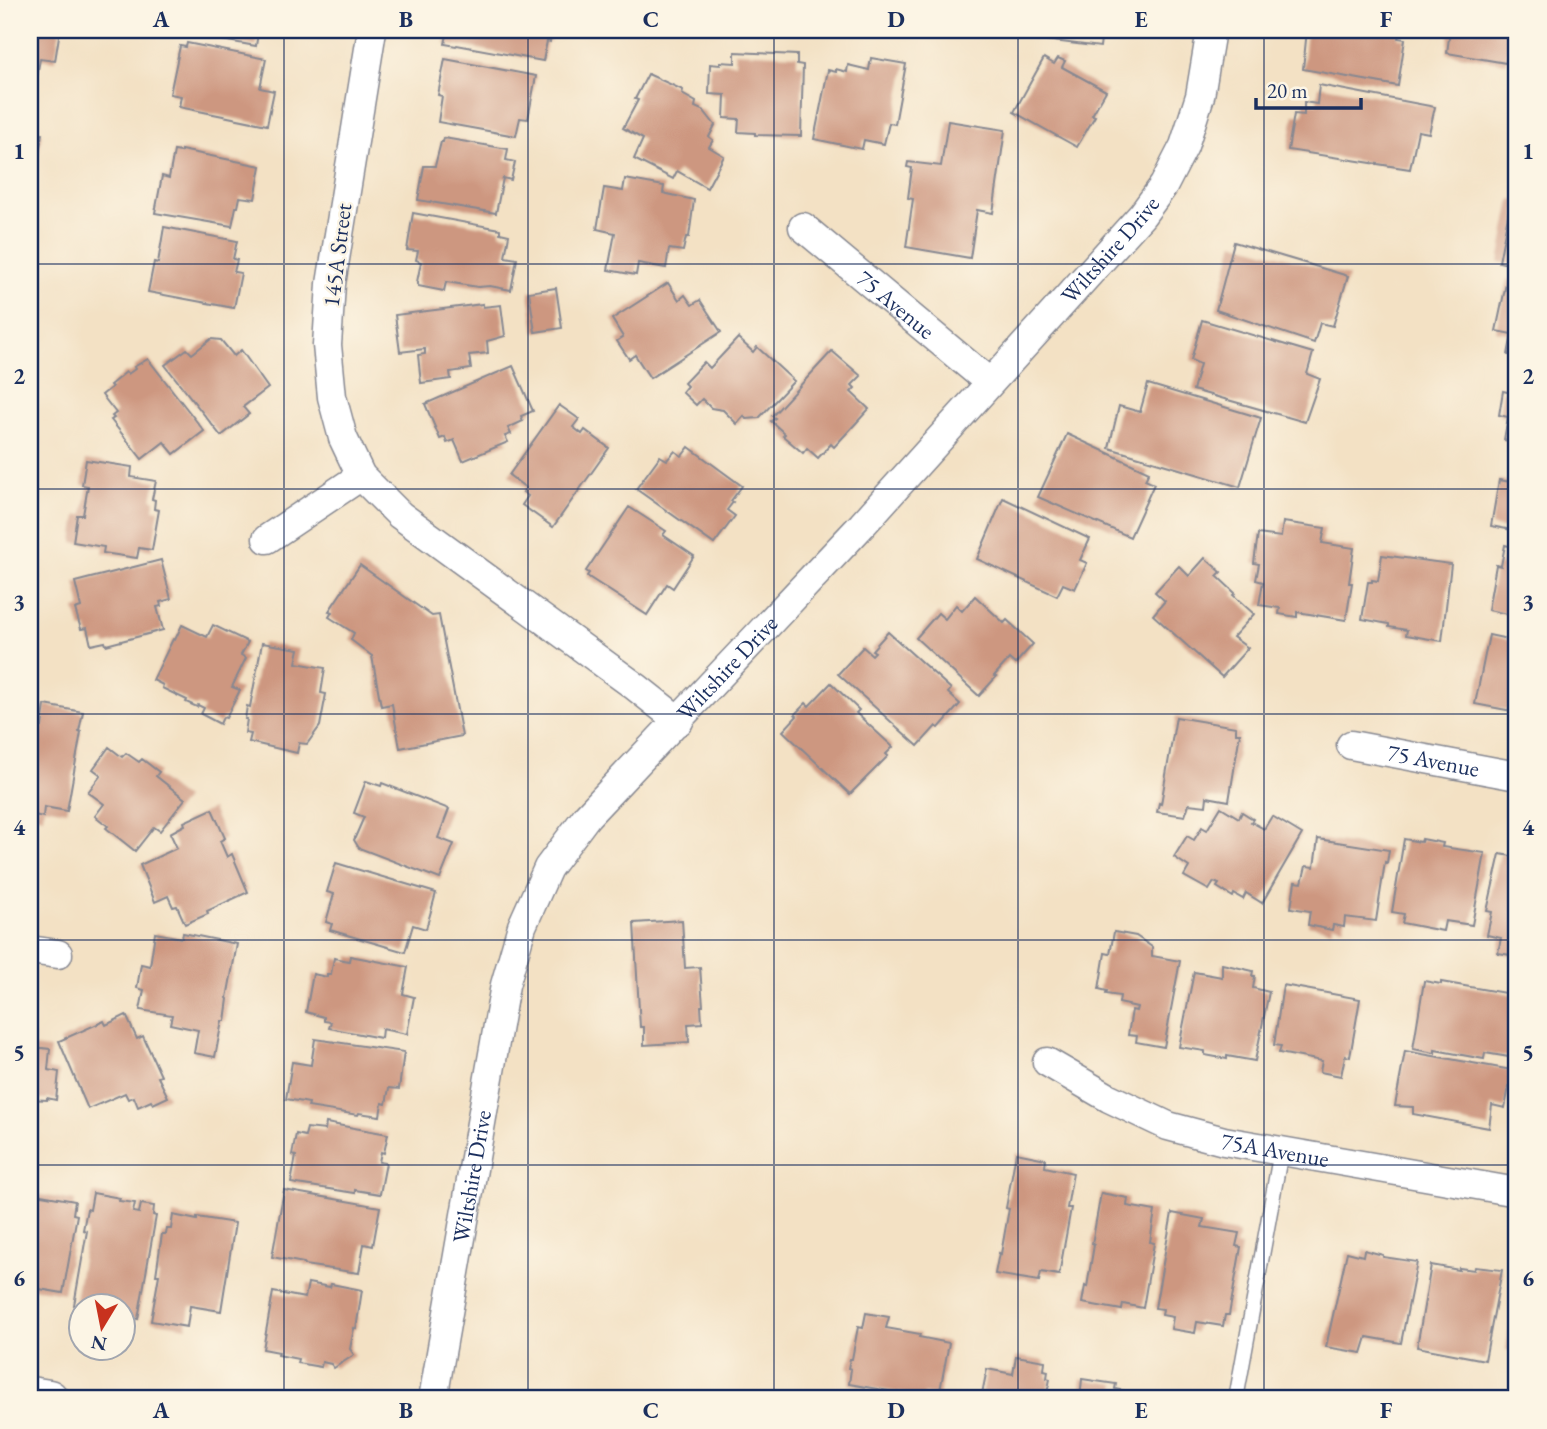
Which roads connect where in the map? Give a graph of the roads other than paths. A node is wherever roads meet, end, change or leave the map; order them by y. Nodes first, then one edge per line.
1 (372, 30) edge
2 (1211, 30) edge
3 (803, 227) dead end
4 (989, 382) junction
5 (361, 476) junction
6 (267, 538) dead end
7 (679, 721) junction
8 (1351, 745) dead end
9 (1517, 776) edge
10 (30, 950) edge
11 (58, 954) dead end
12 (1047, 1062) dead end
13 (1281, 1151) junction
14 (1517, 1192) edge
15 (30, 1396) edge
16 (49, 1399) edge
17 (432, 1399) edge
18 (1236, 1399) edge

1 - 5 street, 145A Street
2 - 4 street, Wiltshire Drive
3 - 4 street, 75 Avenue
4 - 7 street, Wiltshire Drive
5 - 6 street
5 - 7 street, 145A Street
7 - 17 street, Wiltshire Drive
8 - 9 street, 75 Avenue
10 - 11 street
12 - 13 street, 75A Avenue
13 - 14 street, 75A Avenue
13 - 18 lane
15 - 16 street

